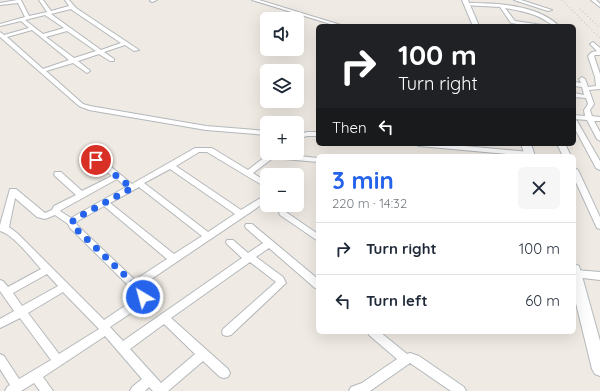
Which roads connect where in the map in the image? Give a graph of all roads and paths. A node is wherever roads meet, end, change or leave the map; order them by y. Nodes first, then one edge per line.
1 (19, 0) edge
2 (41, 0) edge
3 (67, 0) edge
4 (254, 0) edge
5 (516, 0) edge
6 (593, 0) edge
7 (466, 2) edge
8 (0, 4) edge
9 (501, 5) junction
10 (600, 6) edge
11 (72, 7) junction
12 (550, 10) dead end
13 (48, 13) junction
14 (28, 18) junction
15 (22, 20) junction
16 (0, 24) edge
17 (335, 24) edge
18 (475, 24) edge
19 (528, 24) edge
20 (554, 24) edge
21 (36, 28) junction
22 (68, 29) junction
23 (1, 36) edge
24 (43, 36) junction
25 (138, 42) dead end
26 (128, 44) junction
27 (593, 44) dead end
28 (136, 50) dead end
29 (100, 52) junction
30 (600, 52) edge
31 (75, 60) junction
32 (112, 60) dead end
33 (42, 71) junction
34 (87, 71) dead end
35 (576, 84) edge
36 (584, 84) junction
37 (576, 95) edge
38 (589, 97) junction
39 (576, 117) edge
40 (589, 118) junction
41 (600, 119) edge
42 (576, 125) edge
43 (260, 132) edge
44 (316, 134) edge
45 (304, 135) edge
46 (600, 139) edge
47 (450, 146) edge
48 (529, 151) edge
49 (304, 159) edge
50 (96, 160) dead end
51 (267, 160) edge
52 (316, 160) edge
53 (171, 166) junction
54 (600, 168) edge
55 (251, 172) junction
56 (58, 174) dead end
57 (576, 174) edge
58 (117, 176) junction
59 (260, 179) edge
60 (135, 185) junction
61 (81, 195) junction
62 (105, 202) junction
63 (260, 202) edge
64 (56, 212) junction
65 (283, 213) dead end
66 (242, 214) junction
67 (72, 222) junction
68 (249, 226) dead end
69 (600, 226) edge
70 (2, 228) edge
71 (208, 236) junction
72 (316, 237) edge
73 (230, 242) dead end
74 (269, 243) junction
75 (249, 258) junction
76 (174, 259) junction
77 (48, 269) junction
78 (576, 271) edge
79 (576, 275) edge
80 (600, 276) edge
81 (316, 283) edge
82 (135, 285) junction
83 (65, 286) junction
84 (3, 290) edge
85 (22, 311) junction
86 (164, 318) junction
87 (0, 324) edge
88 (104, 328) junction
89 (227, 332) dead end
90 (375, 334) edge
91 (122, 348) junction
92 (203, 354) junction
93 (0, 359) edge
94 (405, 360) junction
95 (58, 361) junction
96 (600, 369) edge
97 (224, 373) dead end
98 (35, 375) junction
99 (150, 380) junction
100 (14, 389) edge
101 (364, 390) edge
102 (47, 391) edge
103 (136, 391) edge
104 (160, 391) edge
105 (460, 391) edge

1 - 8 street
1 - 14 street
2 - 13 street
3 - 11 street
4 - 17 street
5 - 12 street
6 - 10 street
7 - 9 street
7 - 18 main road
9 - 19 street
9 - 20 street
11 - 13 street
11 - 26 street
13 - 14 street
13 - 22 street
14 - 15 street
15 - 16 street
15 - 21 street
21 - 23 street
21 - 24 street
22 - 24 street
22 - 29 street
23 - 33 street
24 - 31 street
25 - 26 street
26 - 28 street
26 - 29 street
27 - 30 street
29 - 31 street
29 - 32 street
30 - 36 street
31 - 33 street
31 - 34 street
33 - 43 street
35 - 36 street
36 - 38 street
37 - 38 street
38 - 40 street
39 - 40 street
40 - 41 street
40 - 46 street
42 - 54 street
44 - 45 street
47 - 48 street
49 - 52 street
50 - 58 street
51 - 55 street
53 - 55 street
53 - 60 street
53 - 66 street
55 - 59 street
56 - 61 street
57 - 69 street
58 - 60 street
58 - 61 street
60 - 62 street
60 - 71 street
61 - 64 street
62 - 67 street
62 - 76 street
63 - 66 street
64 - 67 street
64 - 70 street
65 - 72 street
66 - 71 street
67 - 82 street
68 - 74 street
70 - 77 street
71 - 76 street
73 - 75 street
74 - 75 street
74 - 81 street
75 - 86 street
75 - 89 street
76 - 82 street
77 - 83 street
77 - 84 street
78 - 80 street
79 - 96 main road
82 - 88 street
83 - 85 street
83 - 88 street
84 - 85 street
85 - 87 street
85 - 95 street
86 - 91 street
86 - 92 street
88 - 91 street
88 - 95 street
90 - 94 street
91 - 99 street
92 - 97 street
92 - 104 street
93 - 100 street
94 - 101 street
94 - 105 street
95 - 98 street
98 - 100 street
98 - 102 street
99 - 103 street
99 - 104 street

